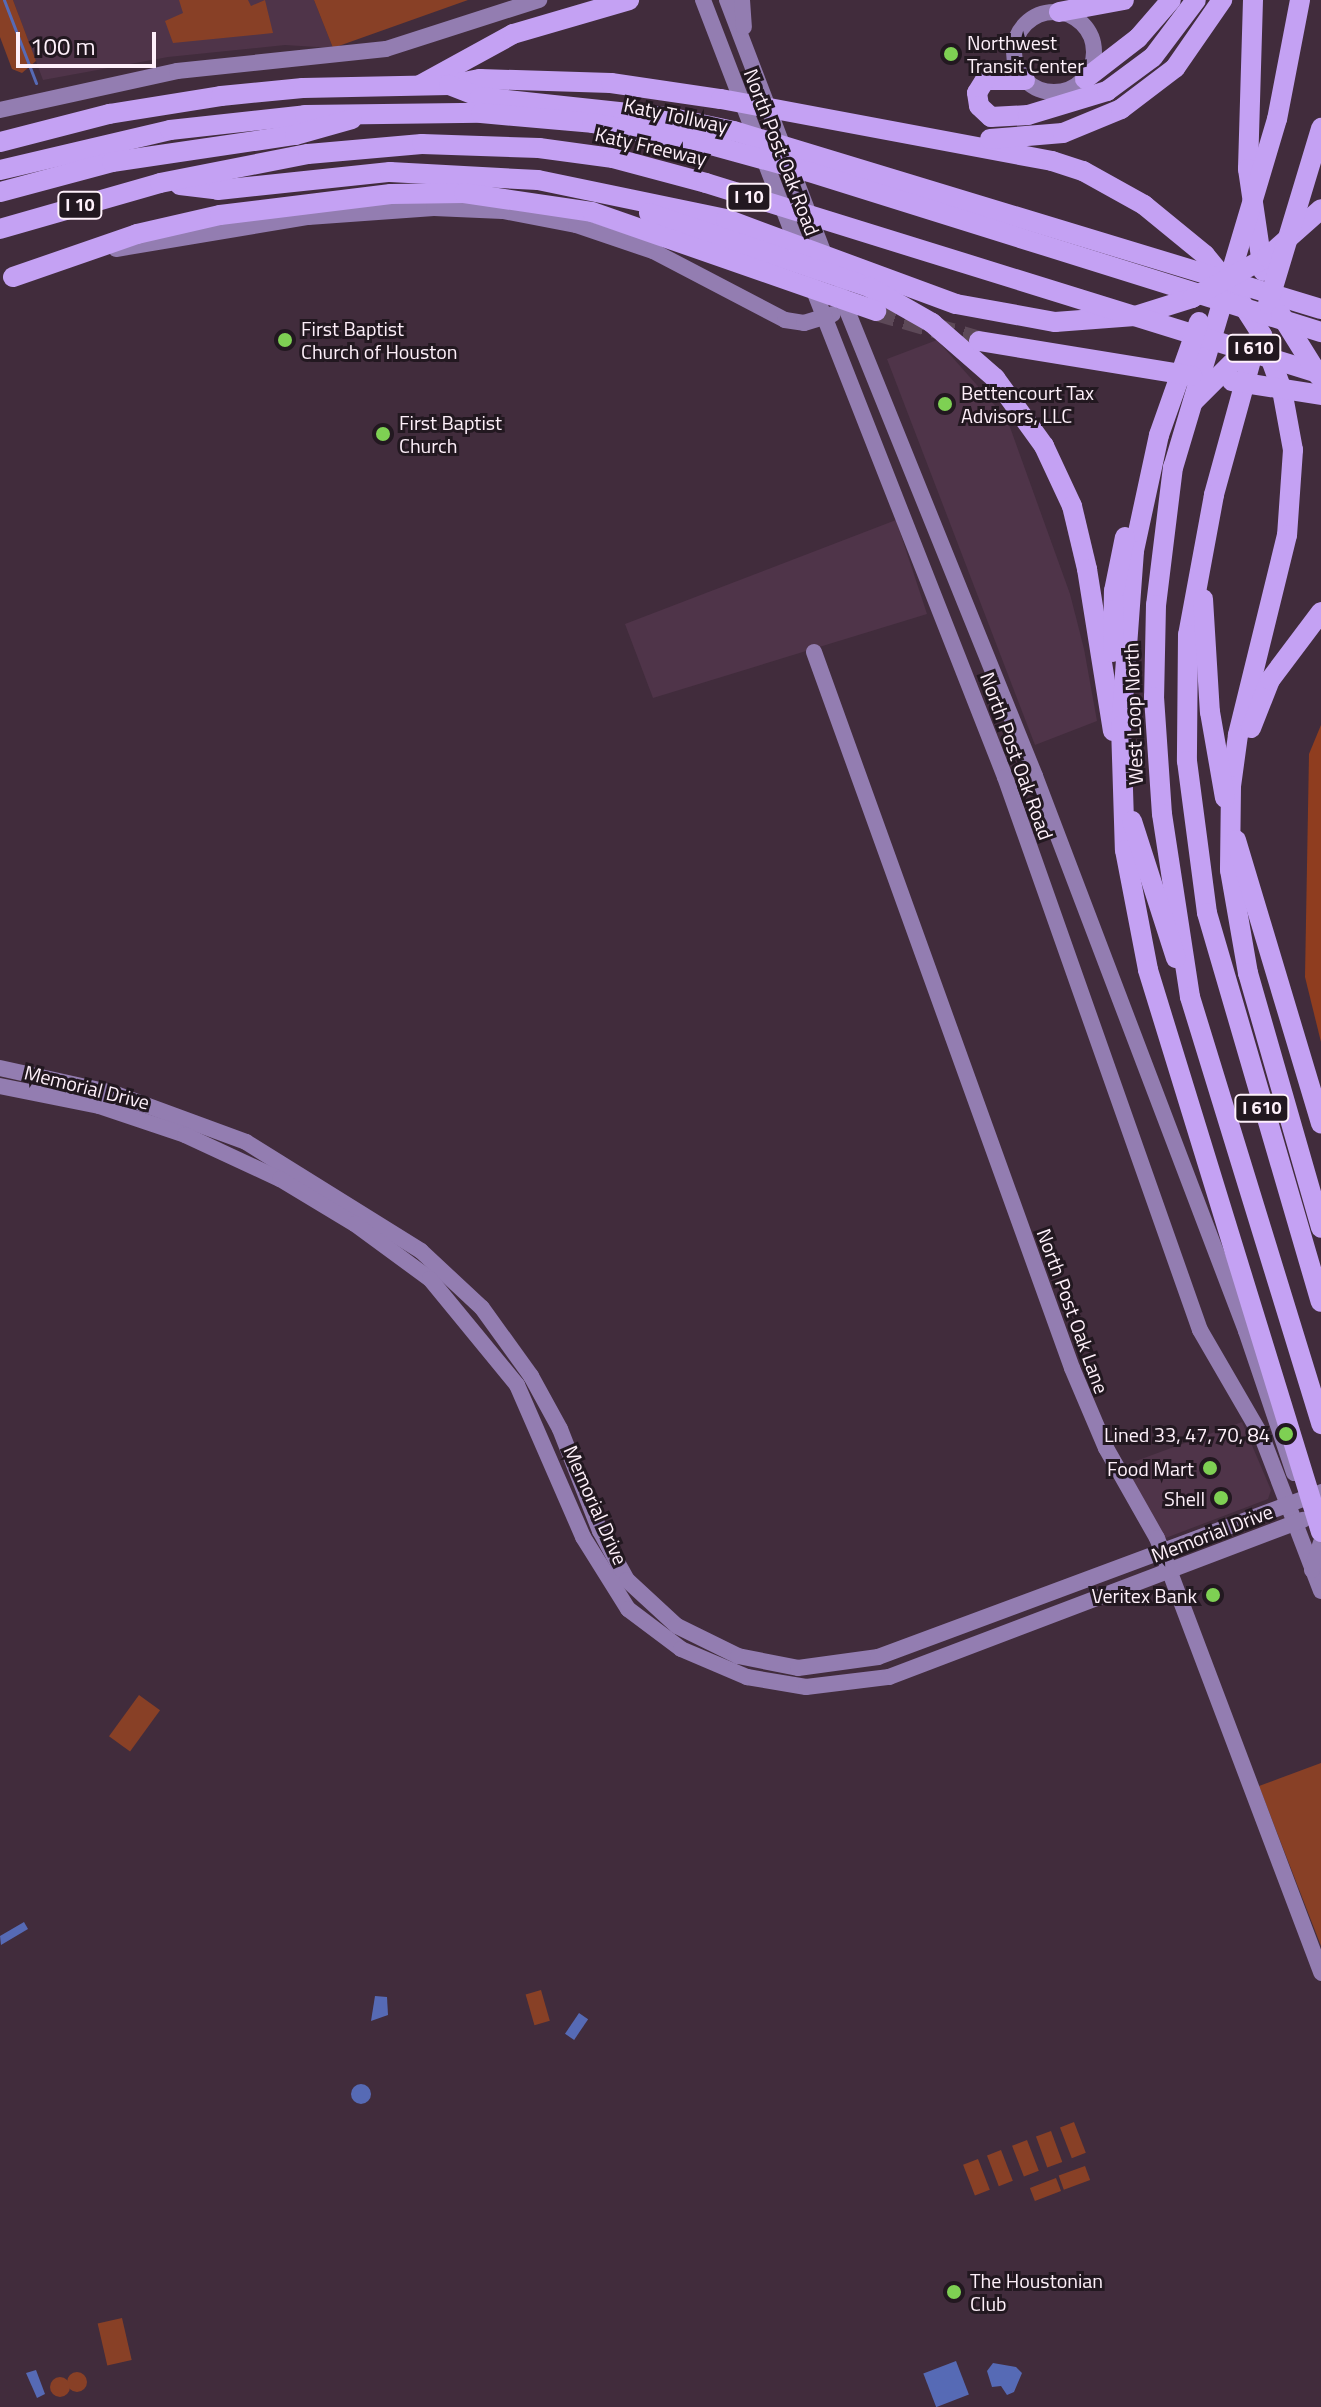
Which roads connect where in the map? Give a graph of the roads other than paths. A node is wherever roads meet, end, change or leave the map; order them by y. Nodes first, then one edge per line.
1 (582, 0) edge
2 (629, 0) edge
3 (703, 0) edge
4 (727, 0) edge
5 (742, 0) edge
6 (1124, 0) edge
7 (1171, 0) edge
8 (1196, 0) edge
9 (1222, 0) edge
10 (1253, 0) edge
11 (1300, 0) edge
12 (543, 12) edge
13 (1059, 12) junction
14 (748, 56) junction
15 (1085, 79) junction
16 (1026, 80) junction
17 (449, 85) junction
18 (0, 110) edge
19 (1051, 110) junction
20 (1321, 128) edge
21 (933, 136) junction
22 (0, 142) edge
23 (0, 170) edge
24 (538, 180) junction
25 (0, 182) edge
26 (160, 183) junction
27 (0, 192) edge
28 (1321, 209) edge
29 (0, 229) edge
30 (832, 272) junction
31 (1229, 275) junction
32 (6, 279) edge
33 (1321, 303) edge
34 (1321, 309) edge
35 (846, 310) junction
36 (876, 311) tunnel mouth
37 (825, 317) junction
38 (1321, 332) edge
39 (979, 341) tunnel mouth
40 (1321, 376) edge
41 (1321, 395) edge
42 (1202, 572) junction
43 (1321, 612) edge
44 (814, 652) dead end
45 (1113, 734) junction
46 (1236, 764) junction
47 (1171, 918) junction
48 (1263, 1026) junction
49 (0, 1068) edge
50 (0, 1086) edge
51 (1321, 1124) edge
52 (1321, 1190) edge
53 (1321, 1228) edge
54 (1321, 1302) edge
55 (524, 1380) junction
56 (1321, 1424) edge
57 (1321, 1492) edge
58 (1296, 1502) junction
59 (1312, 1521) edge
60 (1321, 1542) edge
61 (1162, 1552) junction
62 (1312, 1570) junction
63 (1169, 1571) junction
64 (1321, 1591) edge
65 (1070, 1610) junction
66 (1321, 1973) edge

1 - 12 highway
2 - 12 highway
3 - 37 main road, North Post Oak Road
4 - 14 main road, North Post Oak Road
5 - 14 main road
6 - 13 highway
7 - 15 highway
8 - 19 highway
9 - 21 highway
10 - 40 highway
11 - 31 highway, West Loop North / I 610
12 - 18 main road
12 - 25 highway
12 - 27 highway
13 - 15 main road
13 - 16 main road
14 - 30 main road, North Post Oak Road
15 - 16 main road
16 - 19 highway
16 - 19 highway
17 - 21 highway
17 - 22 highway, Katy Freeway
17 - 34 highway, Katy Freeway
20 - 42 highway, I 610
21 - 46 highway
23 - 38 highway, Katy Tollway
24 - 26 highway
24 - 28 highway
24 - 30 highway
26 - 29 highway, Katy Freeway / I 10
26 - 40 highway, Katy Freeway / I 10
30 - 35 main road, North Post Oak Road
30 - 45 highway
31 - 47 highway, West Loop North / I 610
31 - 59 highway
32 - 36 highway
32 - 37 main road
33 - 45 highway
35 - 37 main road
35 - 58 main road, North Post Oak Road
37 - 58 main road, North Post Oak Road
39 - 41 highway
42 - 51 highway
42 - 54 highway, I 610
43 - 46 highway
44 - 61 main road, North Post Oak Lane
45 - 47 highway
46 - 48 highway
47 - 56 highway, West Loop North / I 610
48 - 52 highway
48 - 53 highway
49 - 55 main road, Memorial Drive
50 - 55 main road, Memorial Drive
55 - 61 main road, Memorial Drive
55 - 65 main road, Memorial Drive
57 - 58 main road, Memorial Drive
58 - 59 main road, North Post Oak Road
58 - 61 main road, Memorial Drive
59 - 62 main road, North Post Oak Road
59 - 63 main road, Memorial Drive
60 - 62 main road
61 - 63 main road, North Post Oak Lane
61 - 65 main road
62 - 64 main road, North Post Oak Road
63 - 65 main road, Memorial Drive
63 - 66 main road, North Post Oak Lane

